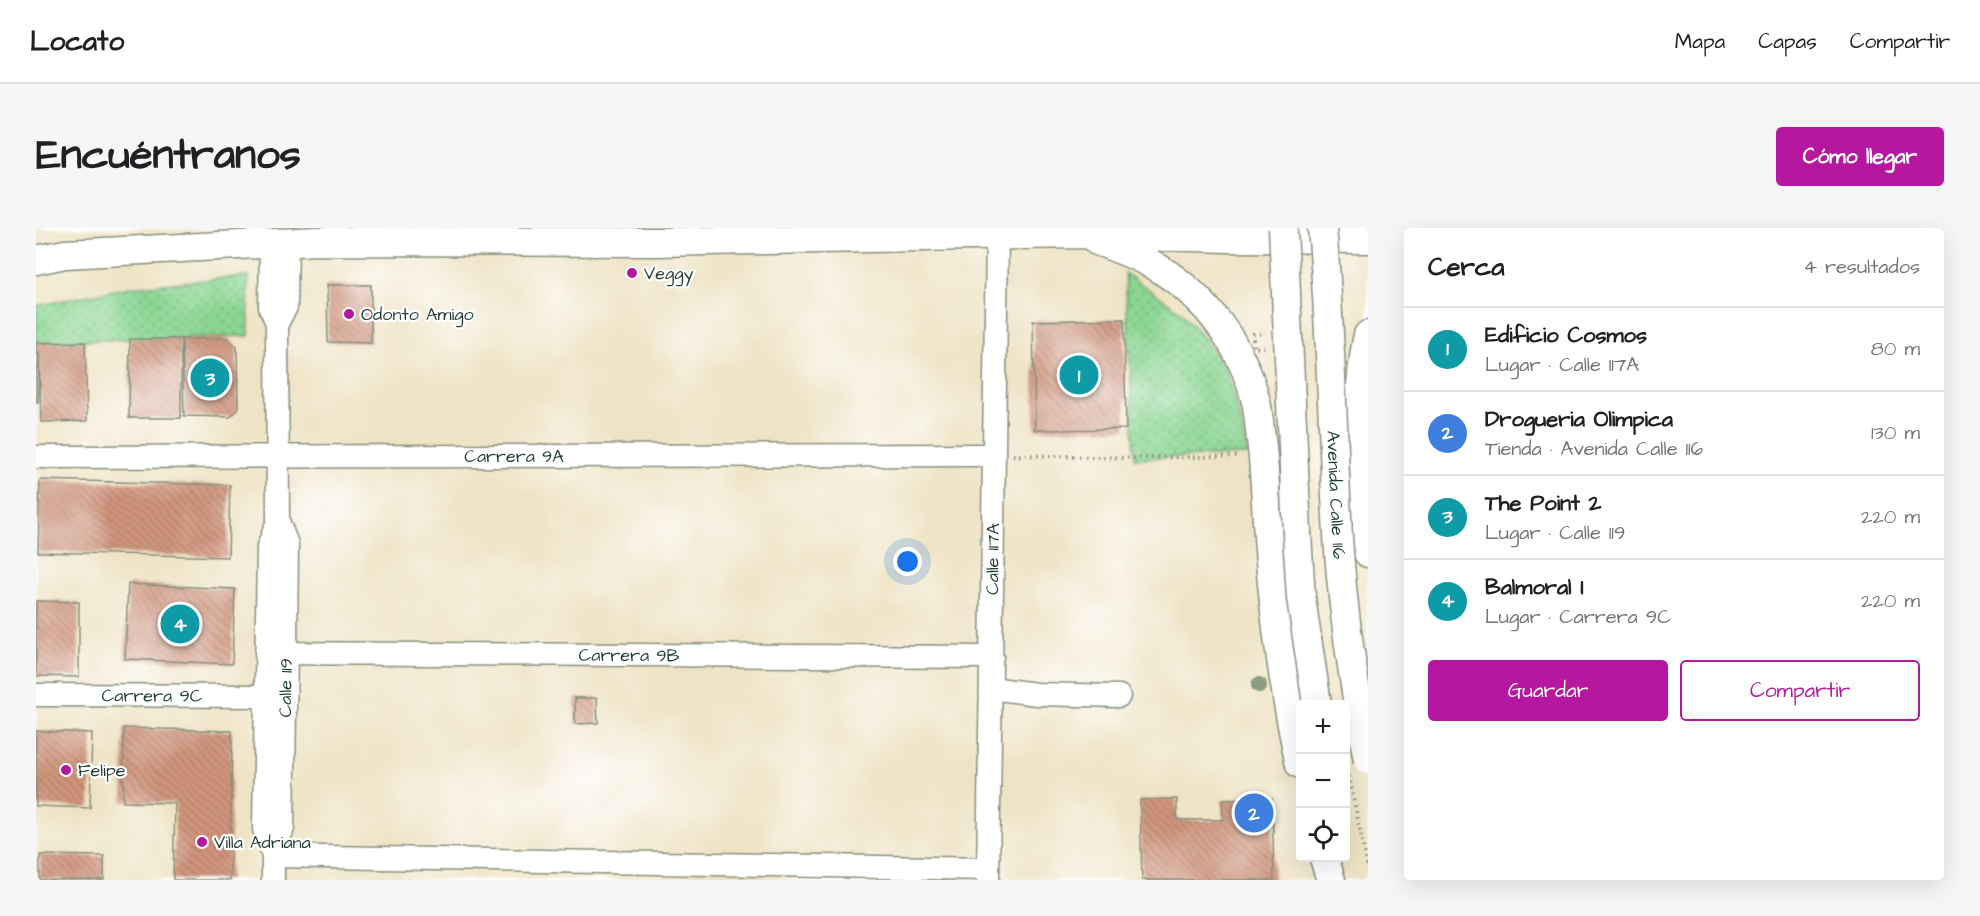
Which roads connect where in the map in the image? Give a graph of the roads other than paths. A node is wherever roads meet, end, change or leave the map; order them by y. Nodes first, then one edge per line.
1 (1283, 228) edge
2 (1322, 228) edge
3 (1079, 234) junction
4 (997, 237) junction
5 (1368, 239) edge
6 (279, 242) junction
7 (36, 260) edge
8 (1368, 335) edge
9 (994, 455) junction
10 (278, 456) junction
11 (36, 457) edge
12 (1368, 553) edge
13 (276, 653) junction
14 (992, 657) junction
15 (991, 688) junction
16 (36, 696) edge
17 (275, 696) junction
18 (1119, 696) dead end
19 (1316, 700) edge
20 (1298, 754) edge
21 (1358, 762) edge
22 (273, 856) junction
23 (1325, 862) edge
24 (1346, 862) edge
25 (988, 874) edge
26 (273, 880) edge
27 (1331, 880) edge
28 (1350, 880) edge

1 - 19 main road, bridge
2 - 21 main road, Avenida Calle 116, bridge
3 - 4 main road
3 - 5 main road
3 - 20 main road
4 - 6 main road
4 - 9 street, Calle 117A
6 - 7 main road
6 - 10 street, Calle 119
8 - 12 main road
9 - 10 street, Carrera 9A
9 - 14 street, Calle 117A
10 - 11 street, Carrera 9A
10 - 13 street, Calle 119
13 - 14 street, Carrera 9B
13 - 17 street, Calle 119
14 - 15 street, Calle 117A
15 - 18 street
15 - 25 street, Calle 117A
16 - 17 street, Carrera 9C
17 - 22 street, Calle 119
22 - 25 street
22 - 26 street, Calle 119
23 - 27 main road
24 - 28 main road

